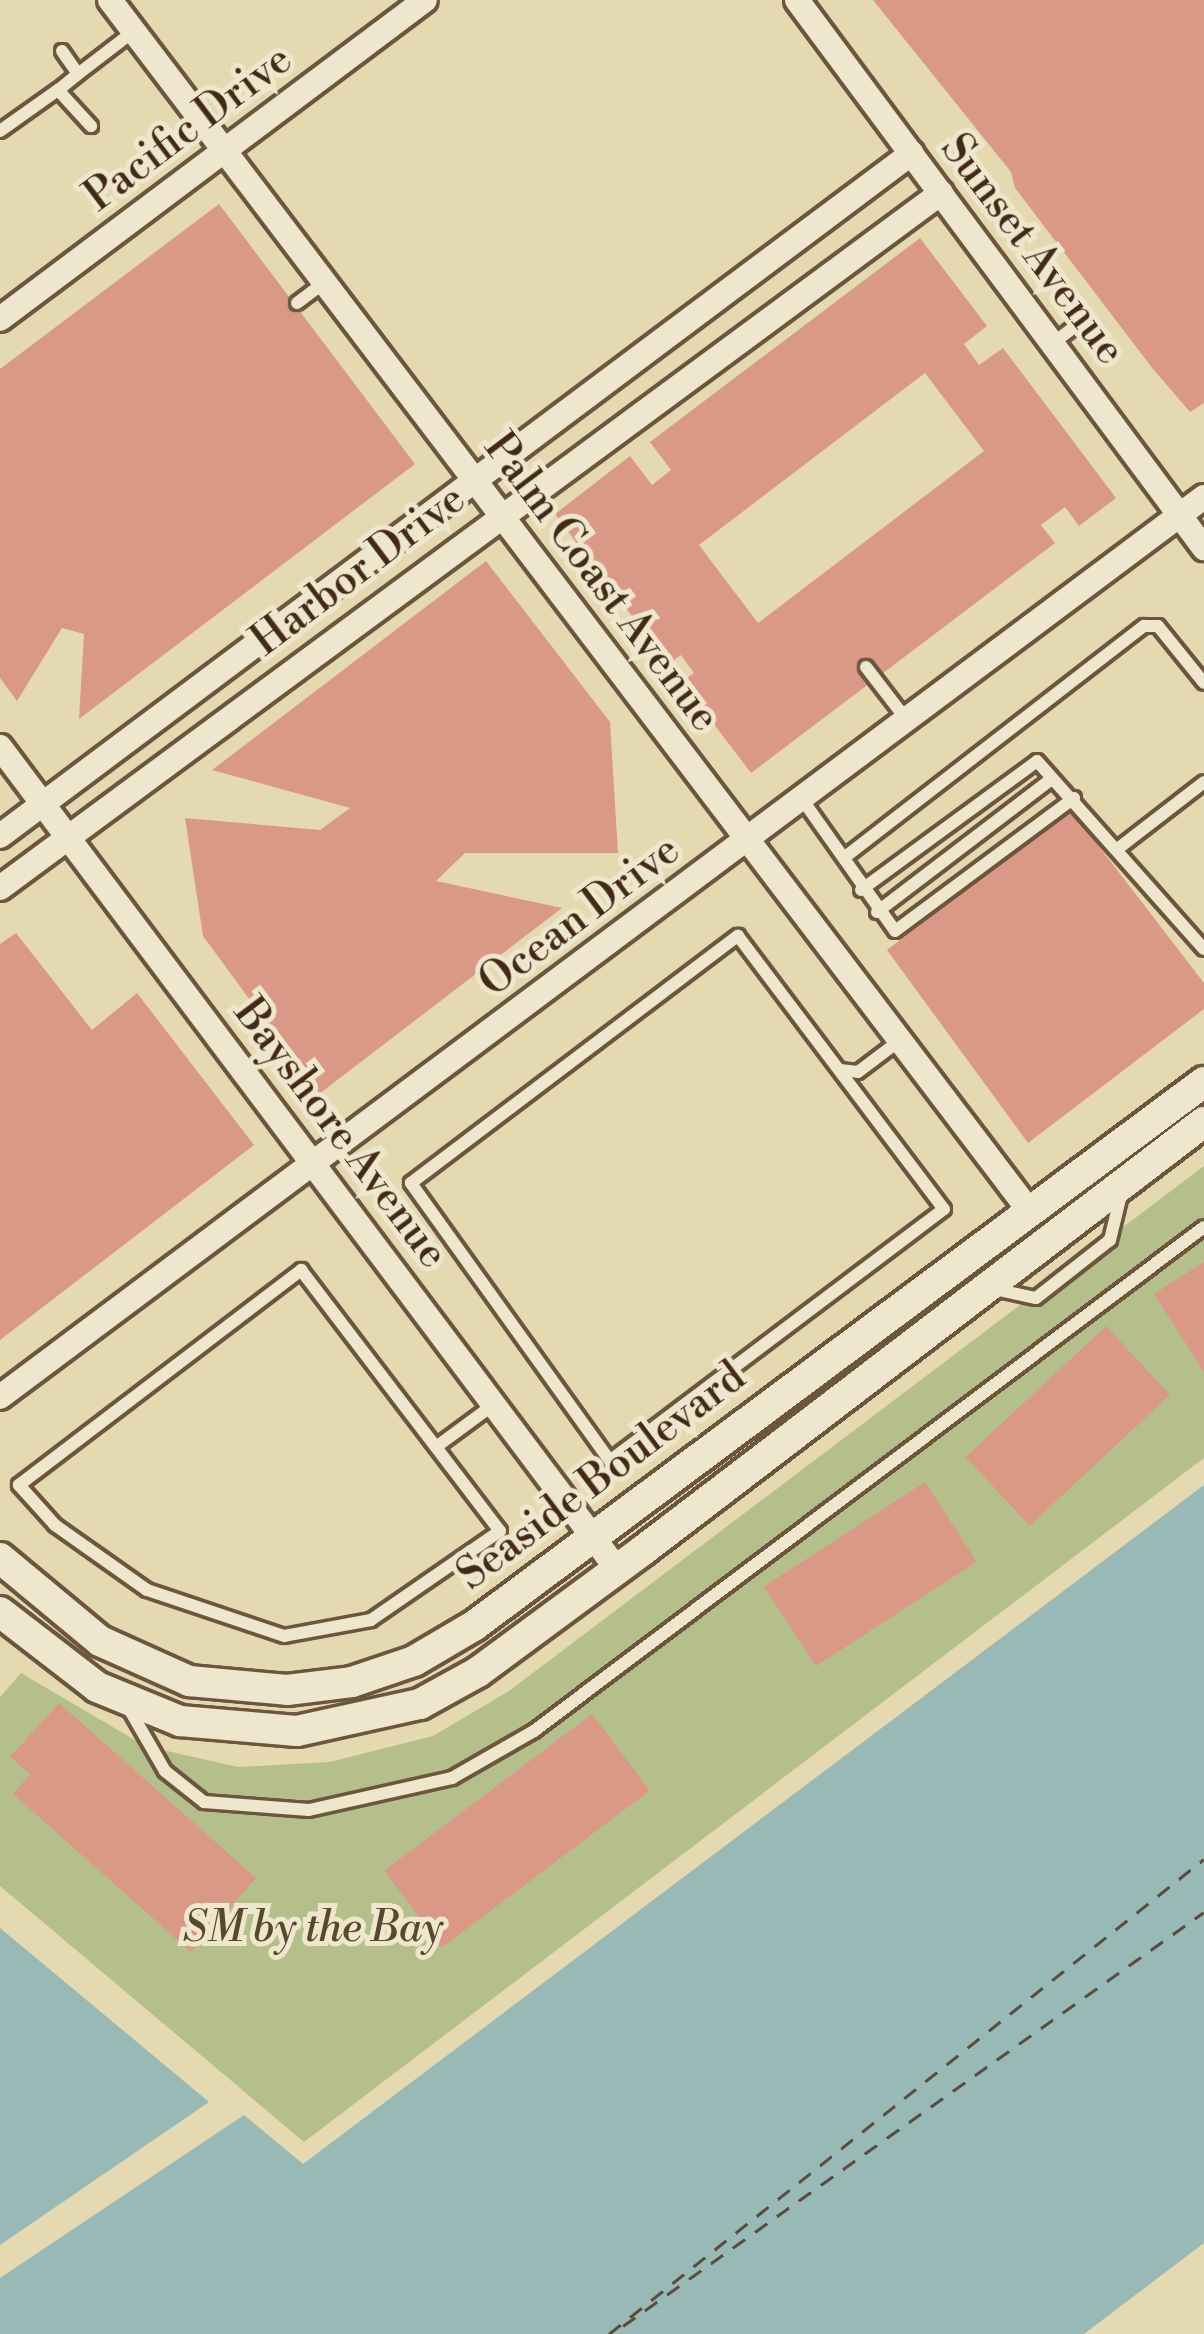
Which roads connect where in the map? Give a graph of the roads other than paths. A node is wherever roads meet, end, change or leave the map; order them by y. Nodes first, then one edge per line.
1 (110, 0) edge
2 (425, 0) edge
3 (797, 0) edge
4 (134, 31) junction
5 (62, 51) dead end
6 (78, 74) junction
7 (58, 90) junction
8 (92, 126) dead end
9 (0, 131) edge
10 (225, 152) junction
11 (912, 153) junction
12 (941, 193) junction
13 (324, 283) junction
14 (297, 303) dead end
15 (0, 320) edge
16 (1082, 321) dead end
17 (1053, 343) junction
18 (475, 481) junction
19 (1204, 497) edge
20 (500, 515) junction
21 (1180, 515) junction
22 (1204, 548) edge
23 (866, 667) dead end
24 (1204, 683) edge
25 (906, 720) junction
26 (0, 747) edge
27 (1050, 780) junction
28 (1204, 782) edge
29 (1074, 798) junction
30 (802, 799) junction
31 (43, 804) junction
32 (0, 836) edge
33 (67, 836) junction
34 (748, 840) junction
35 (1120, 847) junction
36 (844, 857) junction
37 (0, 889) edge
38 (860, 890) junction
39 (877, 912) junction
40 (1204, 949) edge
41 (900, 1040) junction
42 (840, 1070) junction
43 (1204, 1082) edge
44 (1204, 1122) edge
45 (313, 1163) junction
46 (1031, 1214) junction
47 (1204, 1227) edge
48 (0, 1397) edge
49 (494, 1405) junction
50 (436, 1447) junction
51 (593, 1537) junction
52 (0, 1558) edge
53 (617, 1568) junction
54 (0, 1612) edge
55 (124, 1701) junction

1 - 4 street, Palm Coast Avenue
2 - 10 street, Pacific Drive
3 - 11 street, Sunset Avenue
4 - 6 lane
4 - 10 street, Palm Coast Avenue
5 - 6 lane
6 - 7 lane
7 - 8 lane
7 - 9 lane
10 - 13 street, Palm Coast Avenue
10 - 15 street, Pacific Drive
11 - 12 street, Sunset Avenue
11 - 18 street, Harbor Drive
12 - 17 street, Sunset Avenue
12 - 20 street, Harbor Drive
13 - 14 lane
13 - 18 street, Palm Coast Avenue
16 - 17 lane
17 - 21 street, Sunset Avenue
18 - 20 street, Palm Coast Avenue
18 - 31 street, Harbor Drive
19 - 21 street, Ocean Drive
20 - 33 street, Harbor Drive
20 - 34 street, Palm Coast Avenue
21 - 22 street, Sunset Avenue
21 - 25 street, Ocean Drive
23 - 25 lane
24 - 36 lane
25 - 30 street, Ocean Drive
26 - 31 street, Bayshore Avenue
27 - 29 lane
27 - 38 lane
27 - 39 lane
28 - 35 lane
29 - 35 lane
29 - 39 lane
30 - 34 street, Ocean Drive
30 - 36 lane
31 - 32 street, Harbor Drive
31 - 33 street, Bayshore Avenue
33 - 37 street, Harbor Drive
33 - 45 street, Bayshore Avenue
34 - 41 street, Palm Coast Avenue
34 - 45 street, Ocean Drive
35 - 40 lane
36 - 38 lane
38 - 39 lane
41 - 42 lane
41 - 46 street, Palm Coast Avenue
42 - 42 lane
43 - 46 street, Seaside Boulevard
44 - 53 street, Seaside Boulevard
45 - 48 street, Ocean Drive
45 - 49 street, Bayshore Avenue
46 - 51 street, Seaside Boulevard
47 - 55 lane
49 - 50 lane
49 - 51 street, Bayshore Avenue
50 - 50 lane
51 - 52 street, Seaside Boulevard
51 - 53 street, Bayshore Avenue
53 - 55 street, Seaside Boulevard
54 - 55 street, Seaside Boulevard

